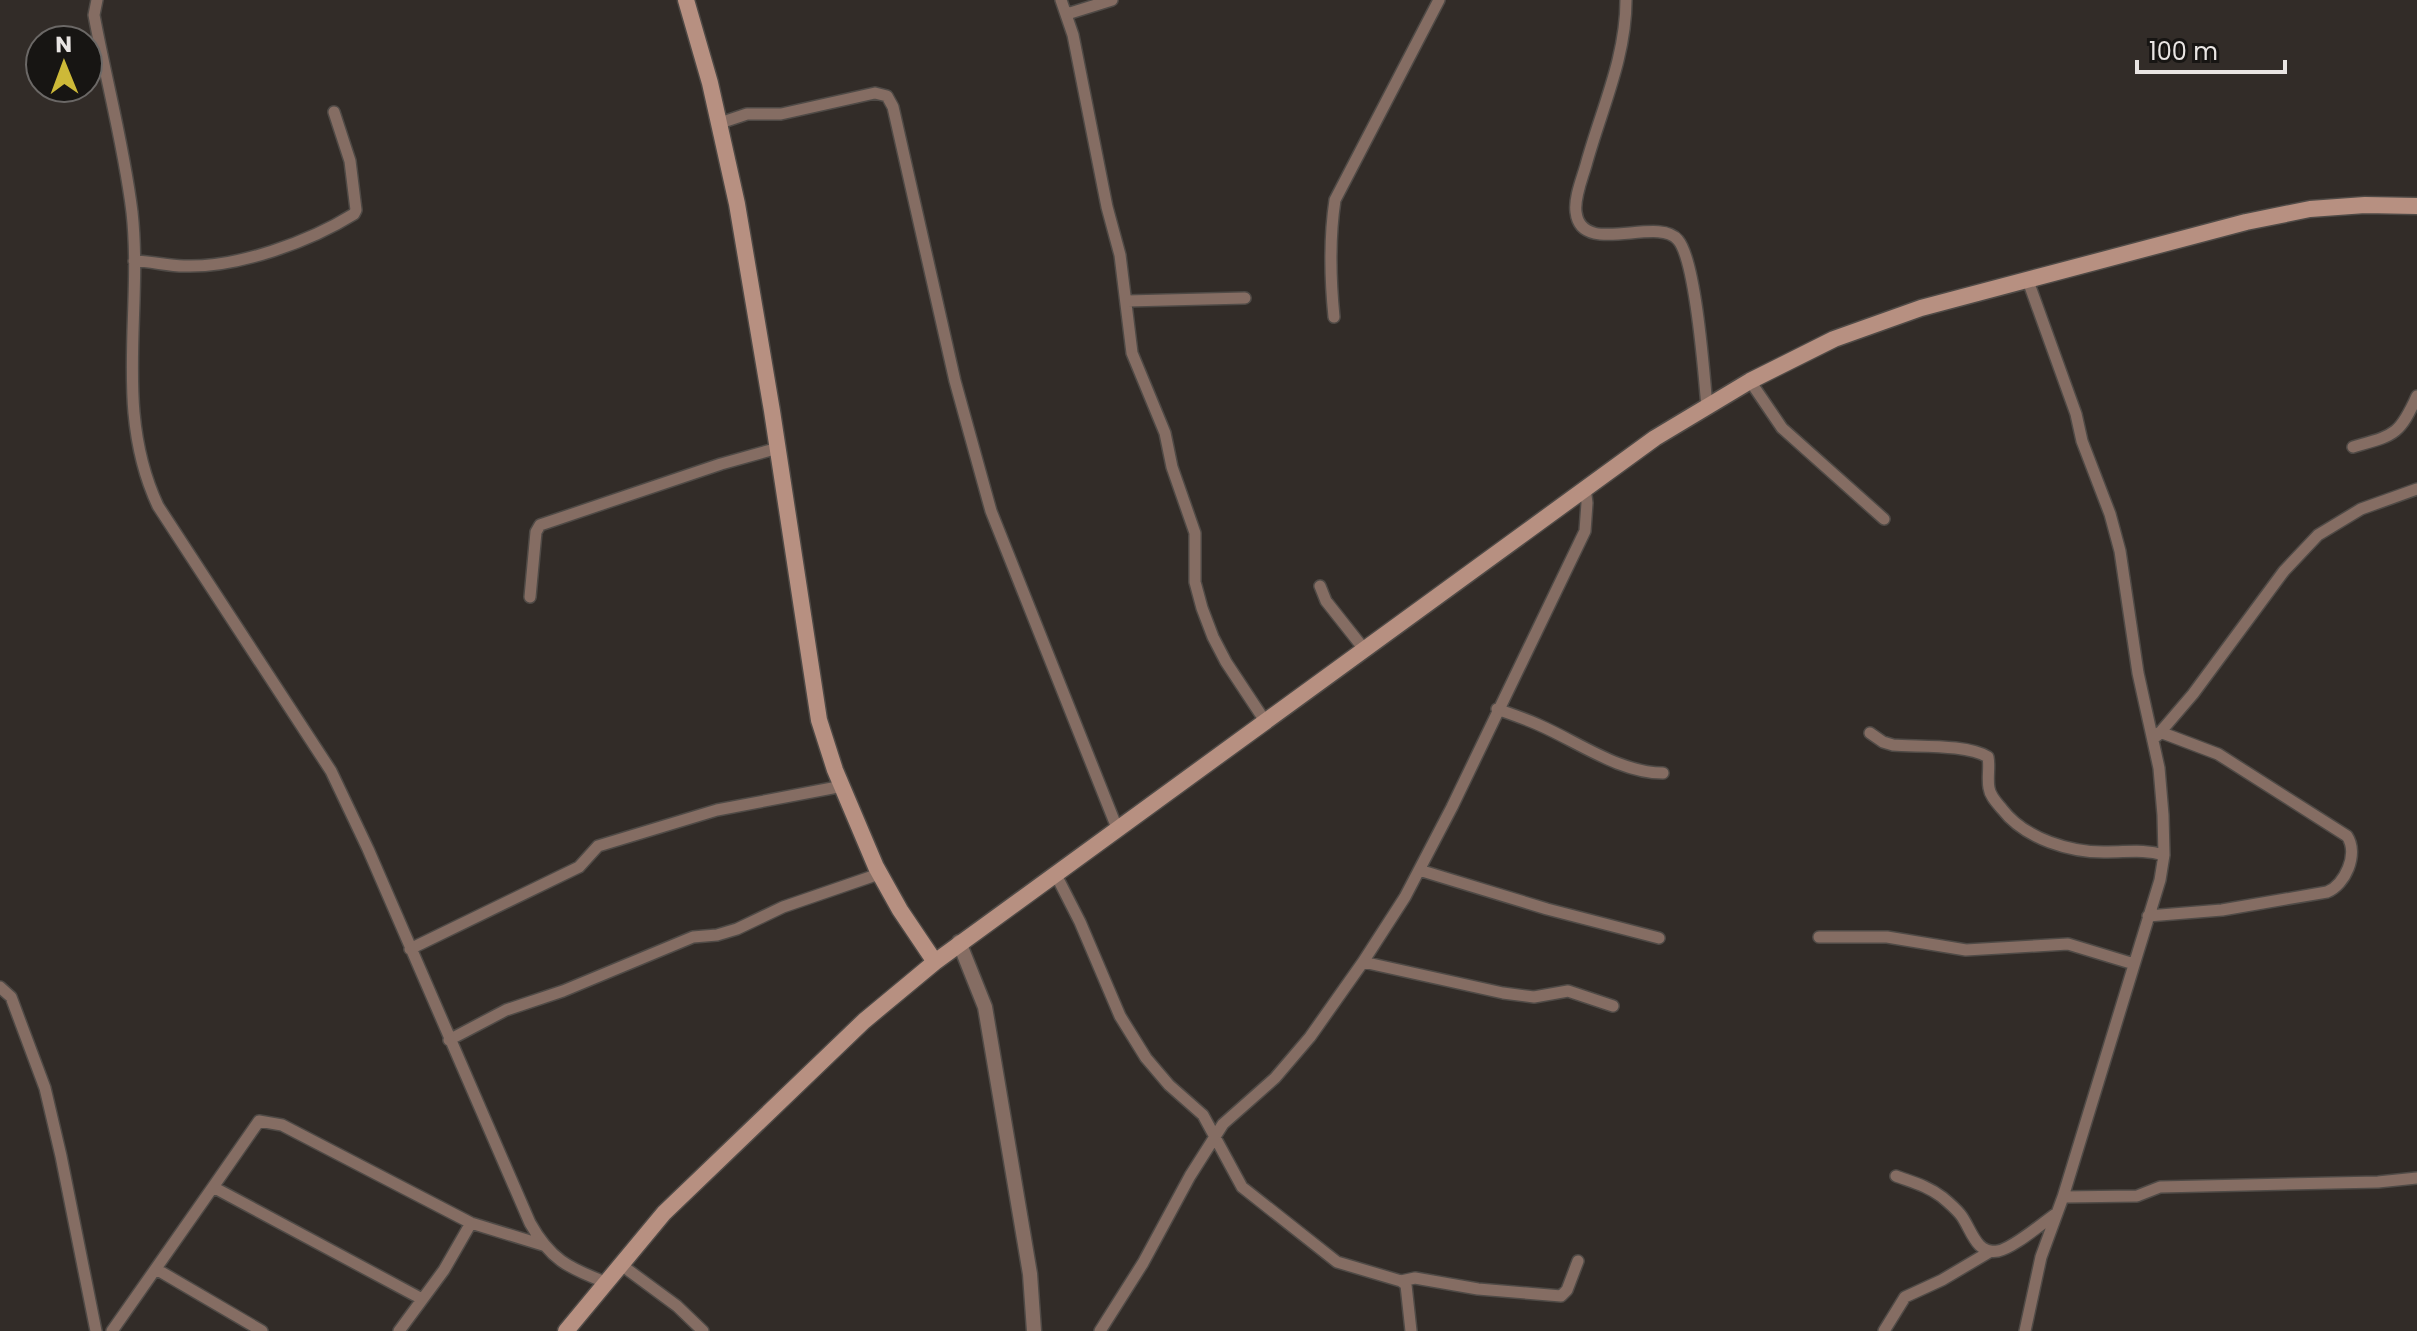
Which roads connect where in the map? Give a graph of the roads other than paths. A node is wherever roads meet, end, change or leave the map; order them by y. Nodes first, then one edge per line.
1 (96, 0) edge
2 (686, 0) edge
3 (1061, 0) edge
4 (1112, 0) edge
5 (1439, 0) edge
6 (1626, 0) edge
7 (1067, 14) junction
8 (334, 112) dead end
9 (720, 123) junction
10 (2417, 206) edge
11 (134, 261) junction
12 (2027, 278) junction
13 (1245, 298) dead end
14 (1127, 301) junction
15 (1334, 317) dead end
16 (1750, 381) junction
17 (2417, 396) edge
18 (1707, 407) junction
19 (2353, 447) dead end
20 (778, 448) junction
21 (1585, 488) junction
22 (2417, 489) edge
23 (1884, 519) dead end
24 (1320, 586) dead end
25 (530, 597) dead end
26 (1364, 649) junction
27 (1497, 709) junction
28 (1265, 721) junction
29 (1870, 733) dead end
30 (2157, 736) junction
31 (1663, 773) dead end
32 (843, 786) junction
33 (1117, 828) junction
34 (2164, 855) junction
35 (1419, 870) junction
36 (1055, 873) junction
37 (879, 874) junction
38 (2148, 916) junction
39 (1819, 937) dead end
40 (1659, 938) dead end
41 (959, 942) junction
42 (410, 949) junction
43 (935, 962) junction
44 (1363, 962) junction
45 (2134, 964) junction
46 (0, 987) edge
47 (1613, 1006) dead end
48 (449, 1040) junction
49 (1215, 1135) junction
50 (1896, 1176) dead end
51 (2417, 1178) edge
52 (213, 1187) junction
53 (2063, 1197) junction
54 (2057, 1213) junction
55 (471, 1223) junction
56 (543, 1245) junction
57 (1991, 1251) junction
58 (1578, 1261) dead end
59 (620, 1264) junction
60 (156, 1269) junction
61 (1401, 1281) junction
62 (605, 1282) junction
63 (422, 1299) junction
64 (96, 1331) edge
65 (112, 1331) edge
66 (262, 1331) edge
67 (399, 1331) edge
68 (566, 1331) edge
69 (703, 1331) edge
70 (1034, 1331) edge
71 (1100, 1331) edge
72 (1411, 1331) edge
73 (1884, 1331) edge
74 (2025, 1331) edge

1 - 11 street
2 - 9 main road
3 - 7 street
4 - 7 street
5 - 15 street
6 - 18 street
7 - 14 street
8 - 11 street
9 - 20 main road
9 - 33 street
10 - 12 main road
11 - 42 street
12 - 16 main road
12 - 30 street
13 - 14 street
14 - 28 street
16 - 18 main road
16 - 23 street
17 - 19 street
18 - 21 main road
20 - 25 street
20 - 32 main road
21 - 26 main road
21 - 27 street
22 - 30 street
24 - 26 street
26 - 28 main road
27 - 31 street
27 - 35 street
28 - 33 main road
29 - 34 street
30 - 34 street
30 - 38 street
32 - 37 main road
32 - 42 street
33 - 36 main road
34 - 38 street
35 - 40 street
35 - 44 street
36 - 41 main road
36 - 49 street
37 - 43 main road
37 - 48 street
38 - 45 street
39 - 45 street
41 - 43 main road
41 - 70 street
42 - 48 street
43 - 59 main road
44 - 47 street
44 - 49 street
45 - 53 street
46 - 64 street
48 - 56 street
49 - 61 street
49 - 71 street
50 - 57 street
51 - 53 street
52 - 55 street
52 - 60 street
52 - 63 street
53 - 54 street
54 - 57 street
54 - 74 street
55 - 56 street
55 - 63 street
56 - 62 street
57 - 73 street
58 - 61 street
59 - 62 main road
59 - 69 street
60 - 65 street
60 - 66 street
61 - 72 street
62 - 68 main road
63 - 67 street

